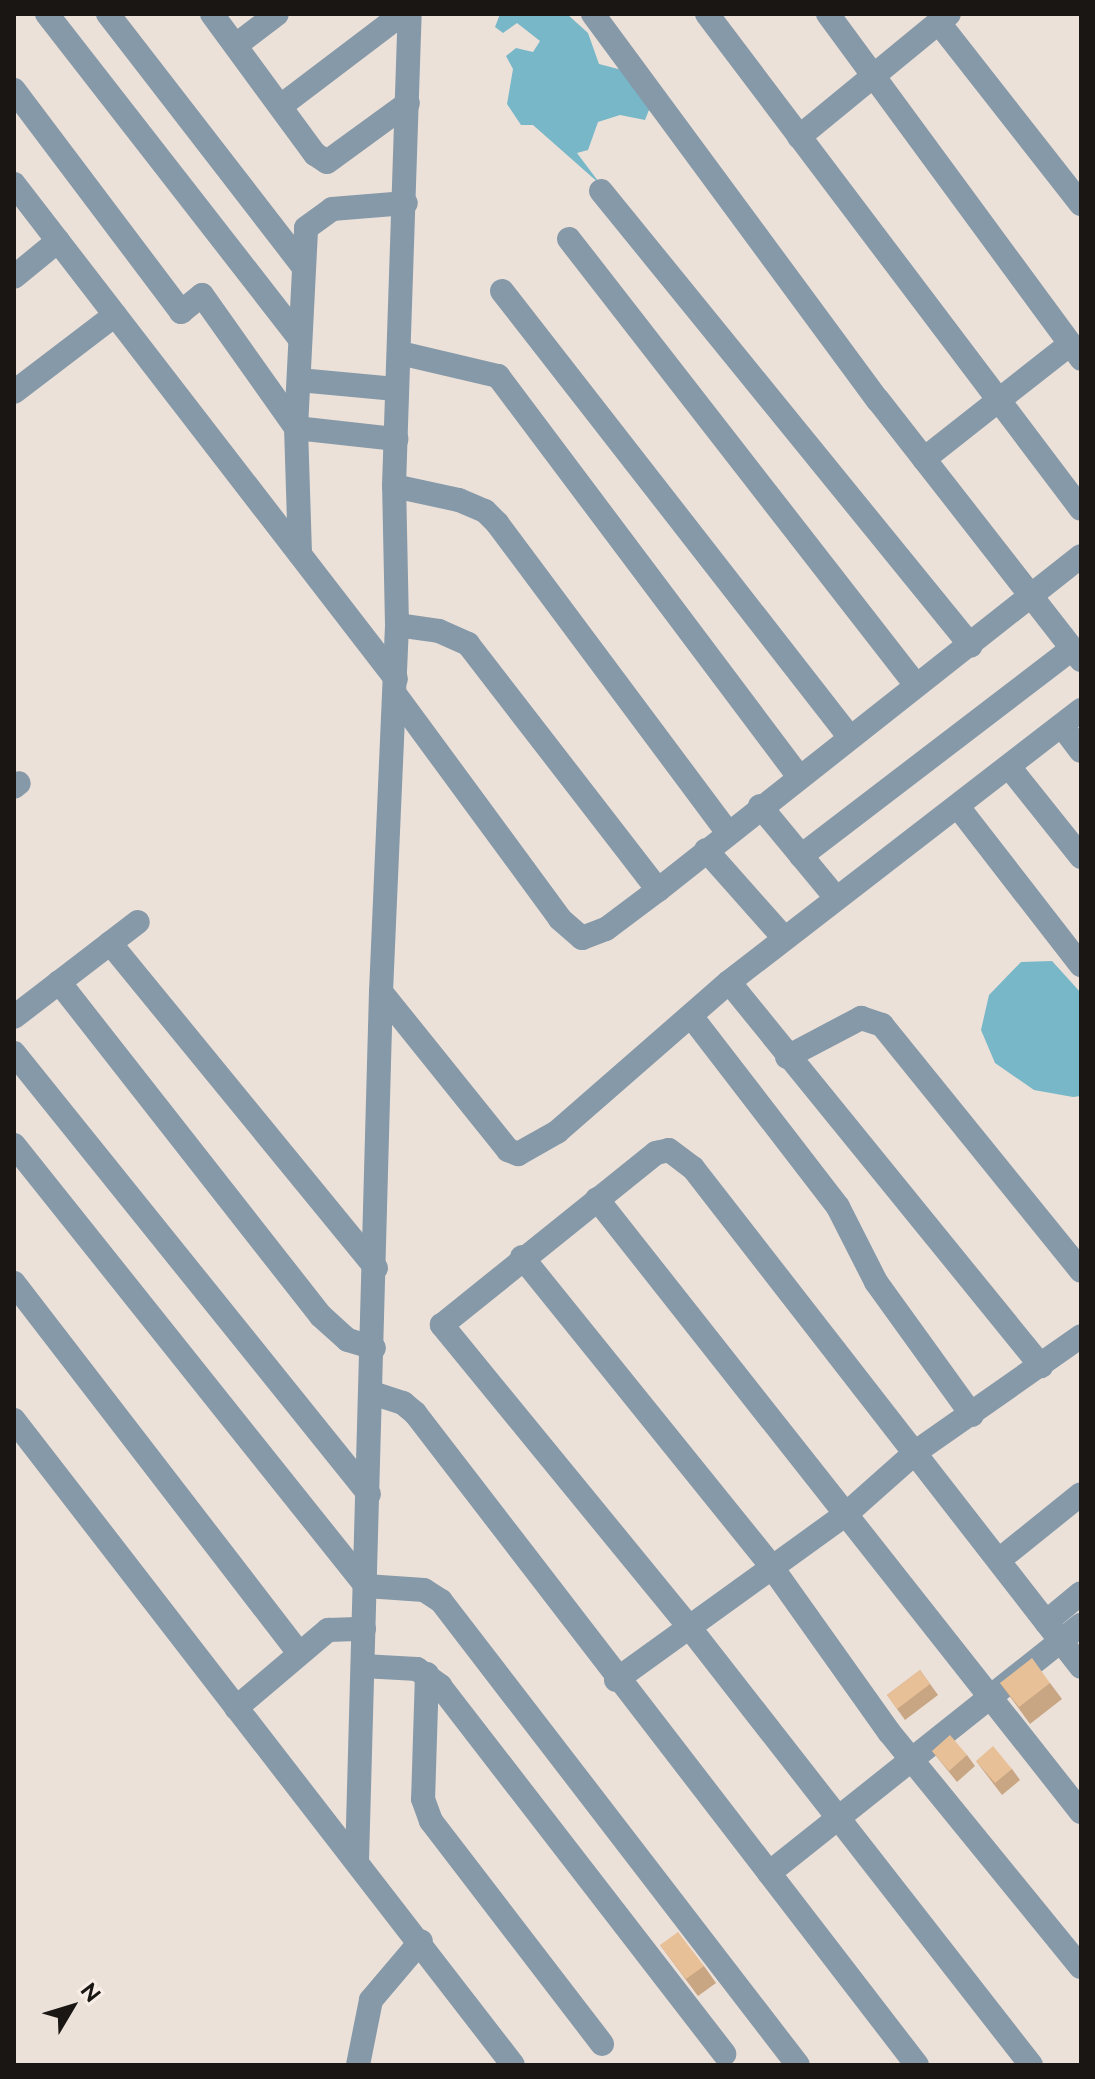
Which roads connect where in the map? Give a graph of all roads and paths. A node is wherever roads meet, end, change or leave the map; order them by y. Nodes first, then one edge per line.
1 (47, 14) edge
2 (108, 14) edge
3 (212, 14) edge
4 (277, 14) edge
5 (402, 14) edge
6 (410, 14) edge
7 (593, 14) edge
8 (707, 14) edge
9 (828, 14) edge
10 (944, 18) edge
11 (236, 45) junction
12 (874, 79) junction
13 (14, 90) edge
14 (408, 103) junction
15 (282, 105) junction
16 (799, 137) junction
17 (601, 191) dead end
18 (18, 197) edge
19 (406, 203) junction
20 (1081, 204) edge
21 (569, 239) dead end
22 (58, 241) junction
23 (302, 265) junction
24 (14, 277) edge
25 (502, 291) dead end
26 (115, 315) junction
27 (299, 338) junction
28 (1075, 352) edge
29 (400, 353) junction
30 (299, 380) junction
31 (396, 389) junction
32 (14, 392) edge
33 (999, 400) junction
34 (296, 428) junction
35 (396, 439) junction
36 (924, 459) junction
37 (394, 486) junction
38 (1081, 509) edge
39 (300, 554) junction
40 (1081, 556) edge
41 (1029, 595) junction
42 (397, 625) junction
43 (971, 646) junction
44 (1076, 654) edge
45 (915, 684) junction
46 (395, 686) junction
47 (1072, 718) edge
48 (848, 735) junction
49 (1081, 751) edge
50 (1010, 768) junction
51 (798, 776) junction
52 (760, 806) junction
53 (959, 808) junction
54 (728, 833) junction
55 (706, 850) junction
56 (801, 856) junction
57 (1081, 857) edge
58 (658, 890) junction
59 (836, 898) junction
60 (138, 922) dead end
61 (784, 938) junction
62 (110, 943) junction
63 (1081, 965) edge
64 (59, 982) junction
65 (729, 982) junction
66 (381, 992) junction
67 (17, 1008) edge
68 (691, 1016) junction
69 (14, 1053) edge
70 (787, 1057) junction
71 (14, 1145) edge
72 (597, 1199) junction
73 (522, 1257) junction
74 (376, 1268) junction
75 (1081, 1271) edge
76 (14, 1283) edge
77 (1081, 1336) edge
78 (374, 1348) junction
79 (1041, 1366) junction
80 (372, 1393) junction
81 (972, 1415) junction
82 (14, 1420) edge
83 (917, 1451) junction
84 (369, 1494) junction
85 (1081, 1494) edge
86 (845, 1515) junction
87 (999, 1560) junction
88 (771, 1566) junction
89 (366, 1586) junction
90 (1081, 1593) edge
91 (1081, 1625) edge
92 (690, 1628) junction
93 (364, 1629) junction
94 (1053, 1631) junction
95 (299, 1653) junction
96 (363, 1666) junction
97 (1081, 1667) edge
98 (427, 1674) junction
99 (616, 1680) junction
100 (991, 1698) junction
101 (236, 1708) junction
102 (915, 1763) junction
103 (1081, 1812) edge
104 (840, 1820) junction
105 (357, 1861) junction
106 (769, 1873) junction
107 (421, 1941) junction
108 (1081, 1967) edge
109 (602, 2044) dead end
110 (724, 2054) dead end
111 (358, 2065) edge
112 (513, 2065) edge
113 (798, 2065) edge
114 (917, 2065) edge
115 (1031, 2065) edge

1 - 27 street
2 - 23 street
3 - 11 street
4 - 11 street
5 - 15 street
6 - 14 street
7 - 36 street
8 - 16 street
9 - 12 street
10 - 12 street
10 - 20 street
11 - 15 street
12 - 16 street
12 - 28 street
13 - 34 street
14 - 15 street
14 - 19 street
16 - 33 street
17 - 43 street
18 - 22 street
19 - 23 street
19 - 29 street
21 - 45 street
22 - 24 street
22 - 26 street
23 - 27 street
25 - 48 street
26 - 32 street
26 - 39 street
27 - 30 street
28 - 33 street
29 - 31 street
29 - 51 street
30 - 31 street
30 - 34 street
31 - 35 street
33 - 36 street
33 - 38 street
34 - 35 street
34 - 39 street
35 - 37 street
36 - 41 street
37 - 42 street
37 - 54 street
39 - 46 street
40 - 41 street
41 - 43 street
41 - 44 street
42 - 46 street
42 - 58 street
43 - 45 street
44 - 56 street
45 - 48 street
46 - 58 street
46 - 66 street
47 - 49 street
47 - 50 street
48 - 51 street
50 - 53 street
50 - 57 street
51 - 52 street
52 - 54 street
52 - 56 street
53 - 59 street
53 - 63 street
54 - 55 street
55 - 58 street
55 - 61 street
56 - 59 street
59 - 61 street
60 - 62 street
61 - 65 street
62 - 64 street
62 - 74 street
64 - 67 street
64 - 78 street
65 - 68 street
65 - 70 street
66 - 68 street
66 - 74 street
68 - 81 street
69 - 84 street
70 - 75 street
70 - 79 street
71 - 89 street
72 - 73 street
72 - 83 street
72 - 86 street
73 - 88 street
73 - 92 street
74 - 78 street
76 - 95 street
77 - 79 street
78 - 80 street
79 - 81 street
80 - 84 street
80 - 99 street
81 - 83 street
82 - 101 street
83 - 86 street
83 - 87 street
84 - 89 street
85 - 87 street
86 - 88 street
86 - 100 street
87 - 94 street
88 - 92 street
88 - 102 street
89 - 93 street
89 - 113 street
90 - 94 street
91 - 94 street
92 - 99 street
92 - 104 street
93 - 95 street
93 - 96 street
94 - 97 street
94 - 100 street
95 - 101 street
96 - 98 street
96 - 105 street
98 - 109 street
98 - 110 street
99 - 106 street
100 - 102 street
100 - 103 street
101 - 105 street
102 - 104 street
102 - 108 street
104 - 106 street
104 - 115 street
105 - 107 street
106 - 114 street
107 - 111 street
107 - 112 street

